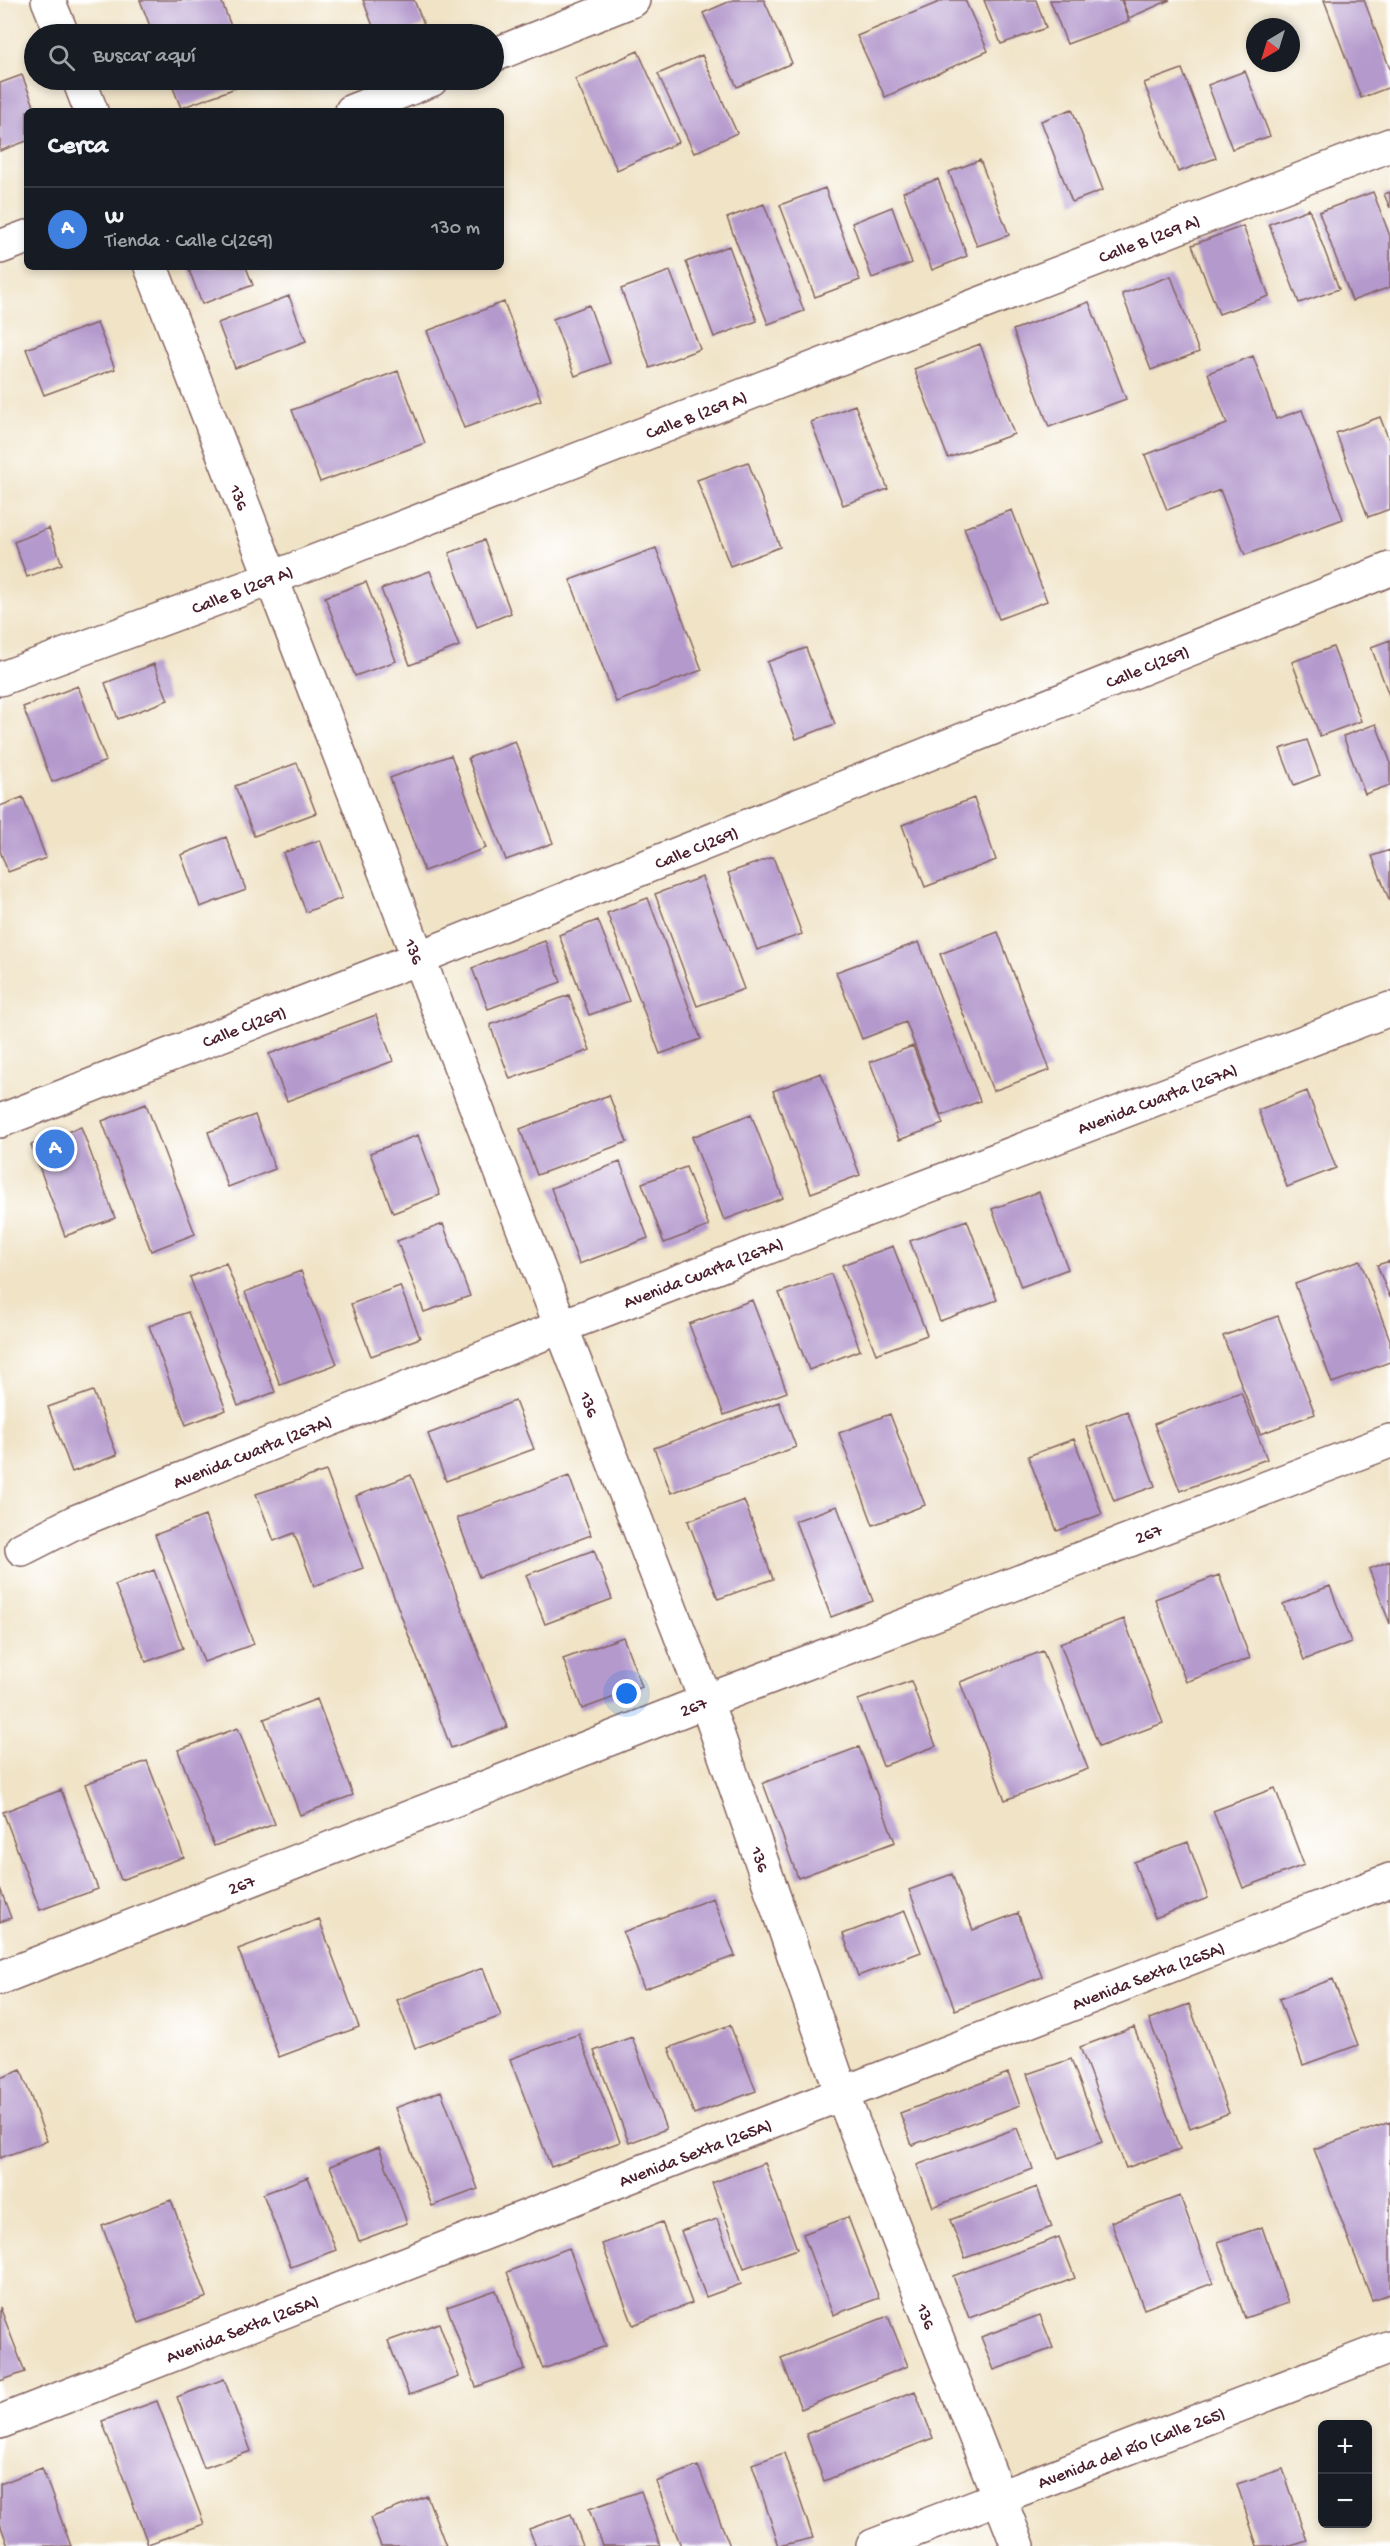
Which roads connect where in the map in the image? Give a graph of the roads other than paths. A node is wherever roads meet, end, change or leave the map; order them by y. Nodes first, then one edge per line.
1 (48, 0) edge
2 (633, 0) edge
3 (58, 24) edge
4 (504, 51) edge
5 (83, 90) edge
6 (406, 90) edge
7 (90, 108) edge
8 (360, 108) edge
9 (1390, 144) edge
10 (24, 238) edge
11 (0, 248) edge
12 (152, 270) edge
13 (1390, 569) edge
14 (272, 578) junction
15 (0, 679) edge
16 (418, 958) junction
17 (1390, 1009) edge
18 (0, 1121) edge
19 (560, 1327) junction
20 (1390, 1441) edge
21 (22, 1549) dead end
22 (706, 1701) junction
23 (1390, 1880) edge
24 (0, 1978) edge
25 (842, 2094) junction
26 (1390, 2347) edge
27 (0, 2422) edge
28 (998, 2498) junction
29 (873, 2546) edge
30 (1018, 2546) edge

1 - 3 street
2 - 4 street
5 - 7 street
6 - 8 street
9 - 14 street, Calle B (269 A)
10 - 11 street
12 - 14 street, 136
13 - 16 street, Calle C(269)
14 - 15 street, Calle B (269 A)
14 - 16 street, 136
16 - 18 street, Calle C(269)
16 - 19 street, 136
17 - 19 street, Avenida Cuarta (267A)
19 - 21 street, Avenida Cuarta (267A)
19 - 22 street, 136
20 - 22 street, 267
22 - 24 street, 267
22 - 25 street, 136
23 - 25 street, Avenida Sexta (265A)
25 - 27 street, Avenida Sexta (265A)
25 - 28 street, 136
26 - 28 street, Avenida del Río (Calle 265)
28 - 29 street, Avenida del Río (Calle 265)
28 - 30 street, 136

